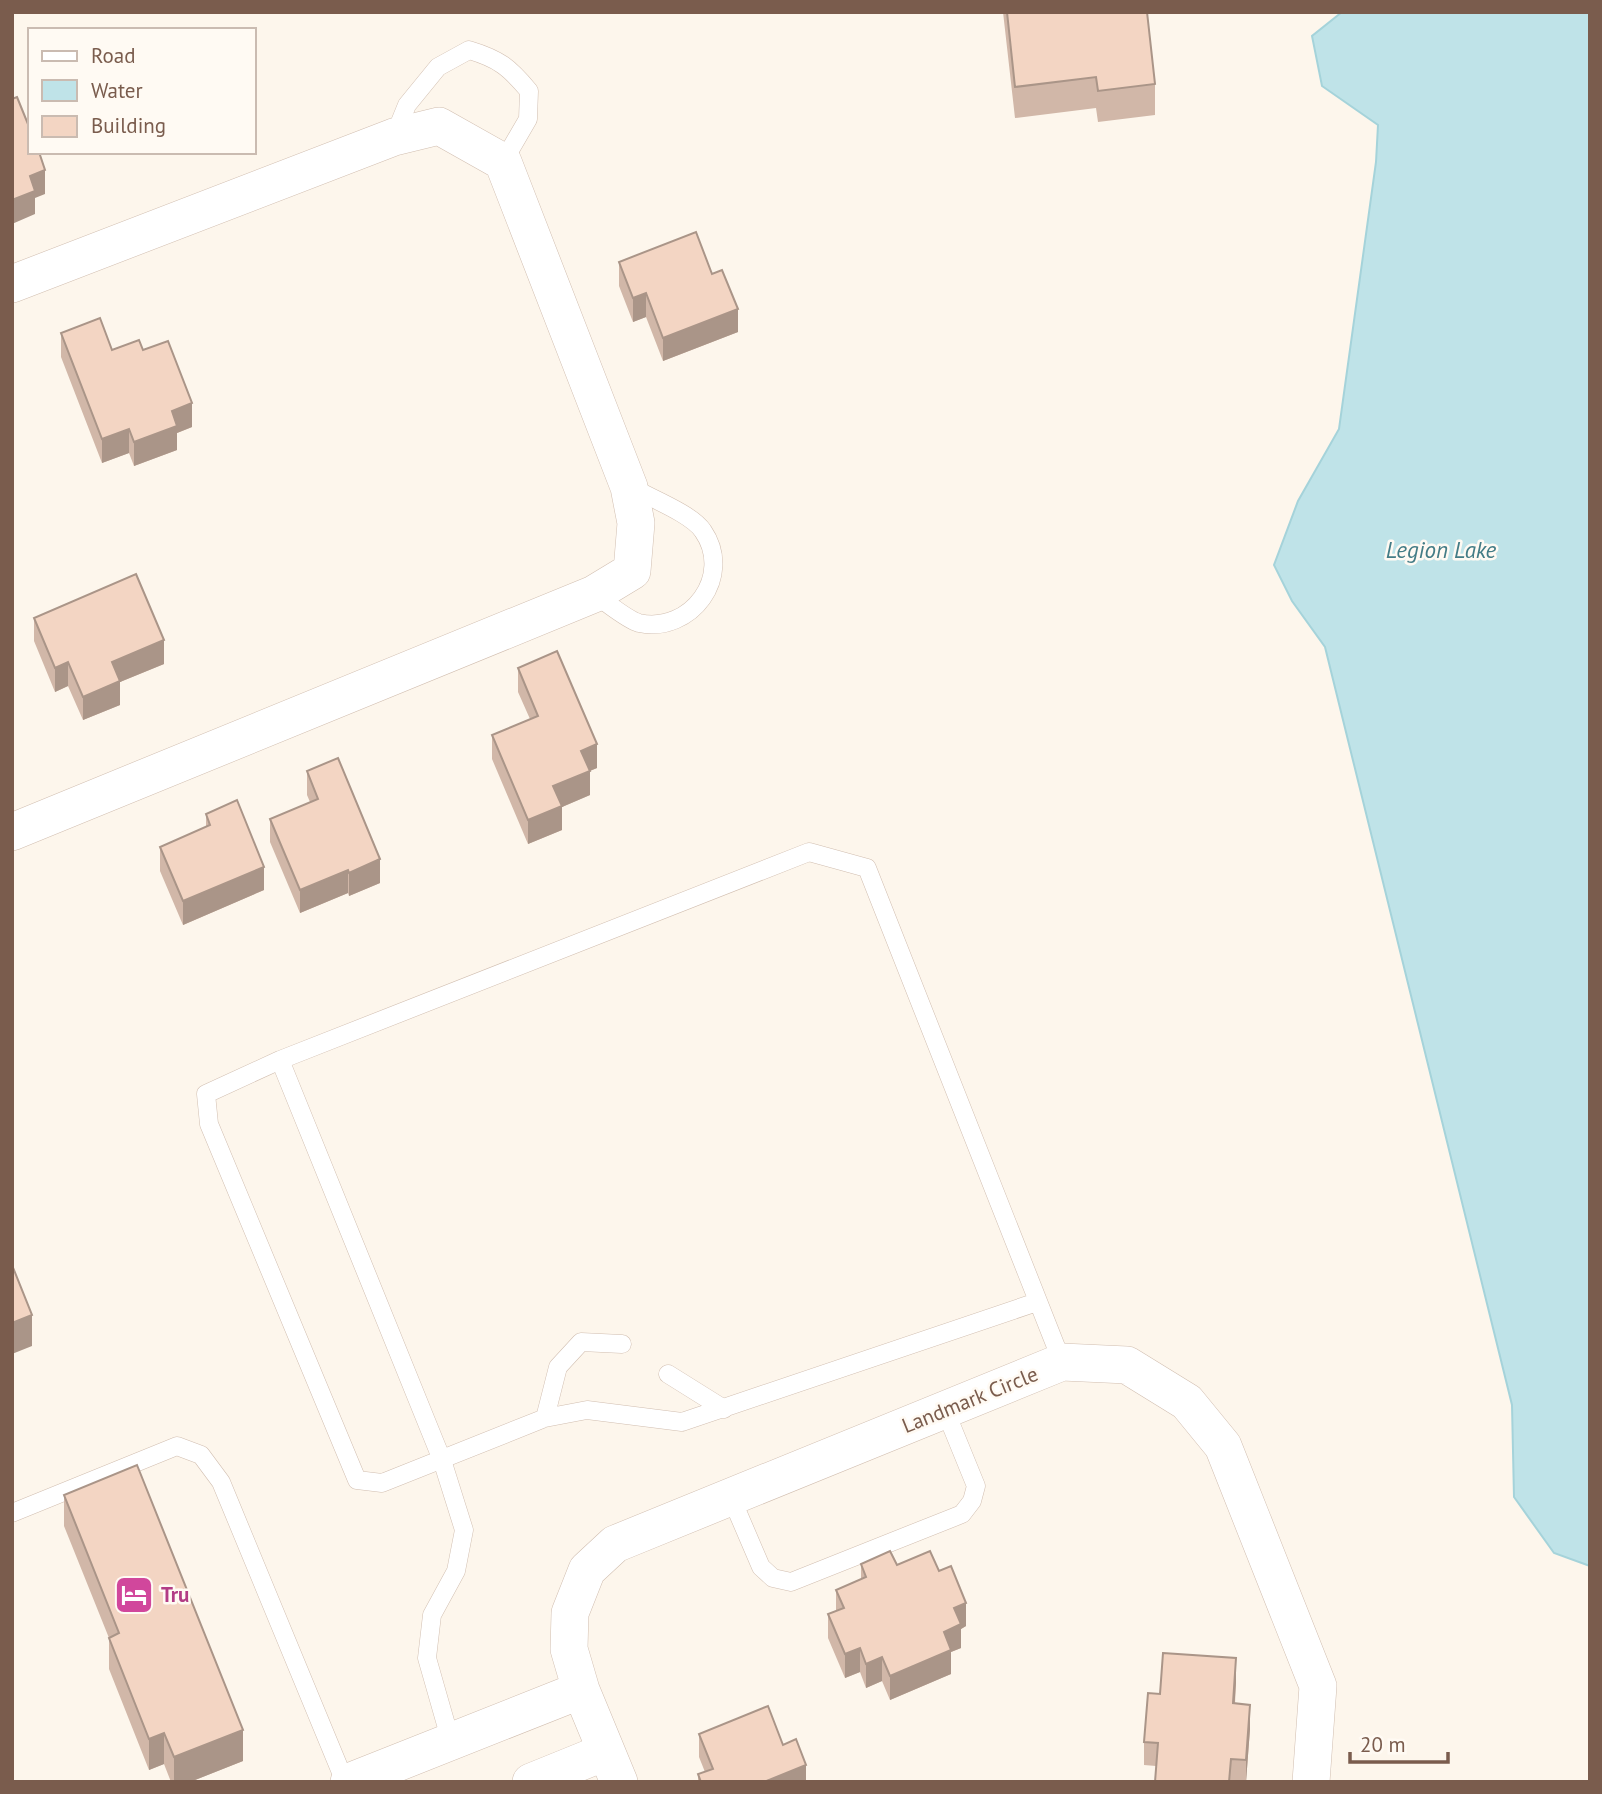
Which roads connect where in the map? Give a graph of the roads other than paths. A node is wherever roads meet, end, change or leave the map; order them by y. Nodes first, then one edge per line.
1 (394, 136) junction
2 (503, 162) junction
3 (12, 284) edge
4 (629, 486) junction
5 (594, 594) junction
6 (12, 832) edge
7 (280, 1060) junction
8 (1038, 1302) junction
9 (622, 1344) dead end
10 (1062, 1362) junction
11 (668, 1374) dead end
12 (724, 1409) junction
13 (945, 1410) junction
14 (545, 1418) junction
15 (442, 1460) junction
16 (731, 1497) junction
17 (12, 1513) edge
18 (581, 1690) junction
19 (451, 1742) junction
20 (612, 1767) edge
21 (347, 1782) edge
22 (531, 1782) edge
23 (1311, 1782) edge

1 - 2 street
1 - 2 lane
1 - 3 street
2 - 4 street
4 - 5 street
4 - 5 lane
5 - 6 street
7 - 8 lane
7 - 15 lane
7 - 15 lane
8 - 10 lane
8 - 12 lane
9 - 14 lane
10 - 13 street, Landmark Circle
10 - 23 street, Landmark Circle
11 - 12 lane
12 - 14 lane
13 - 16 street, Landmark Circle
13 - 16 lane
14 - 15 lane
15 - 19 lane
16 - 18 street, Landmark Circle
17 - 21 lane
18 - 19 street
18 - 20 street, Landmark Circle
19 - 21 street
20 - 22 street

